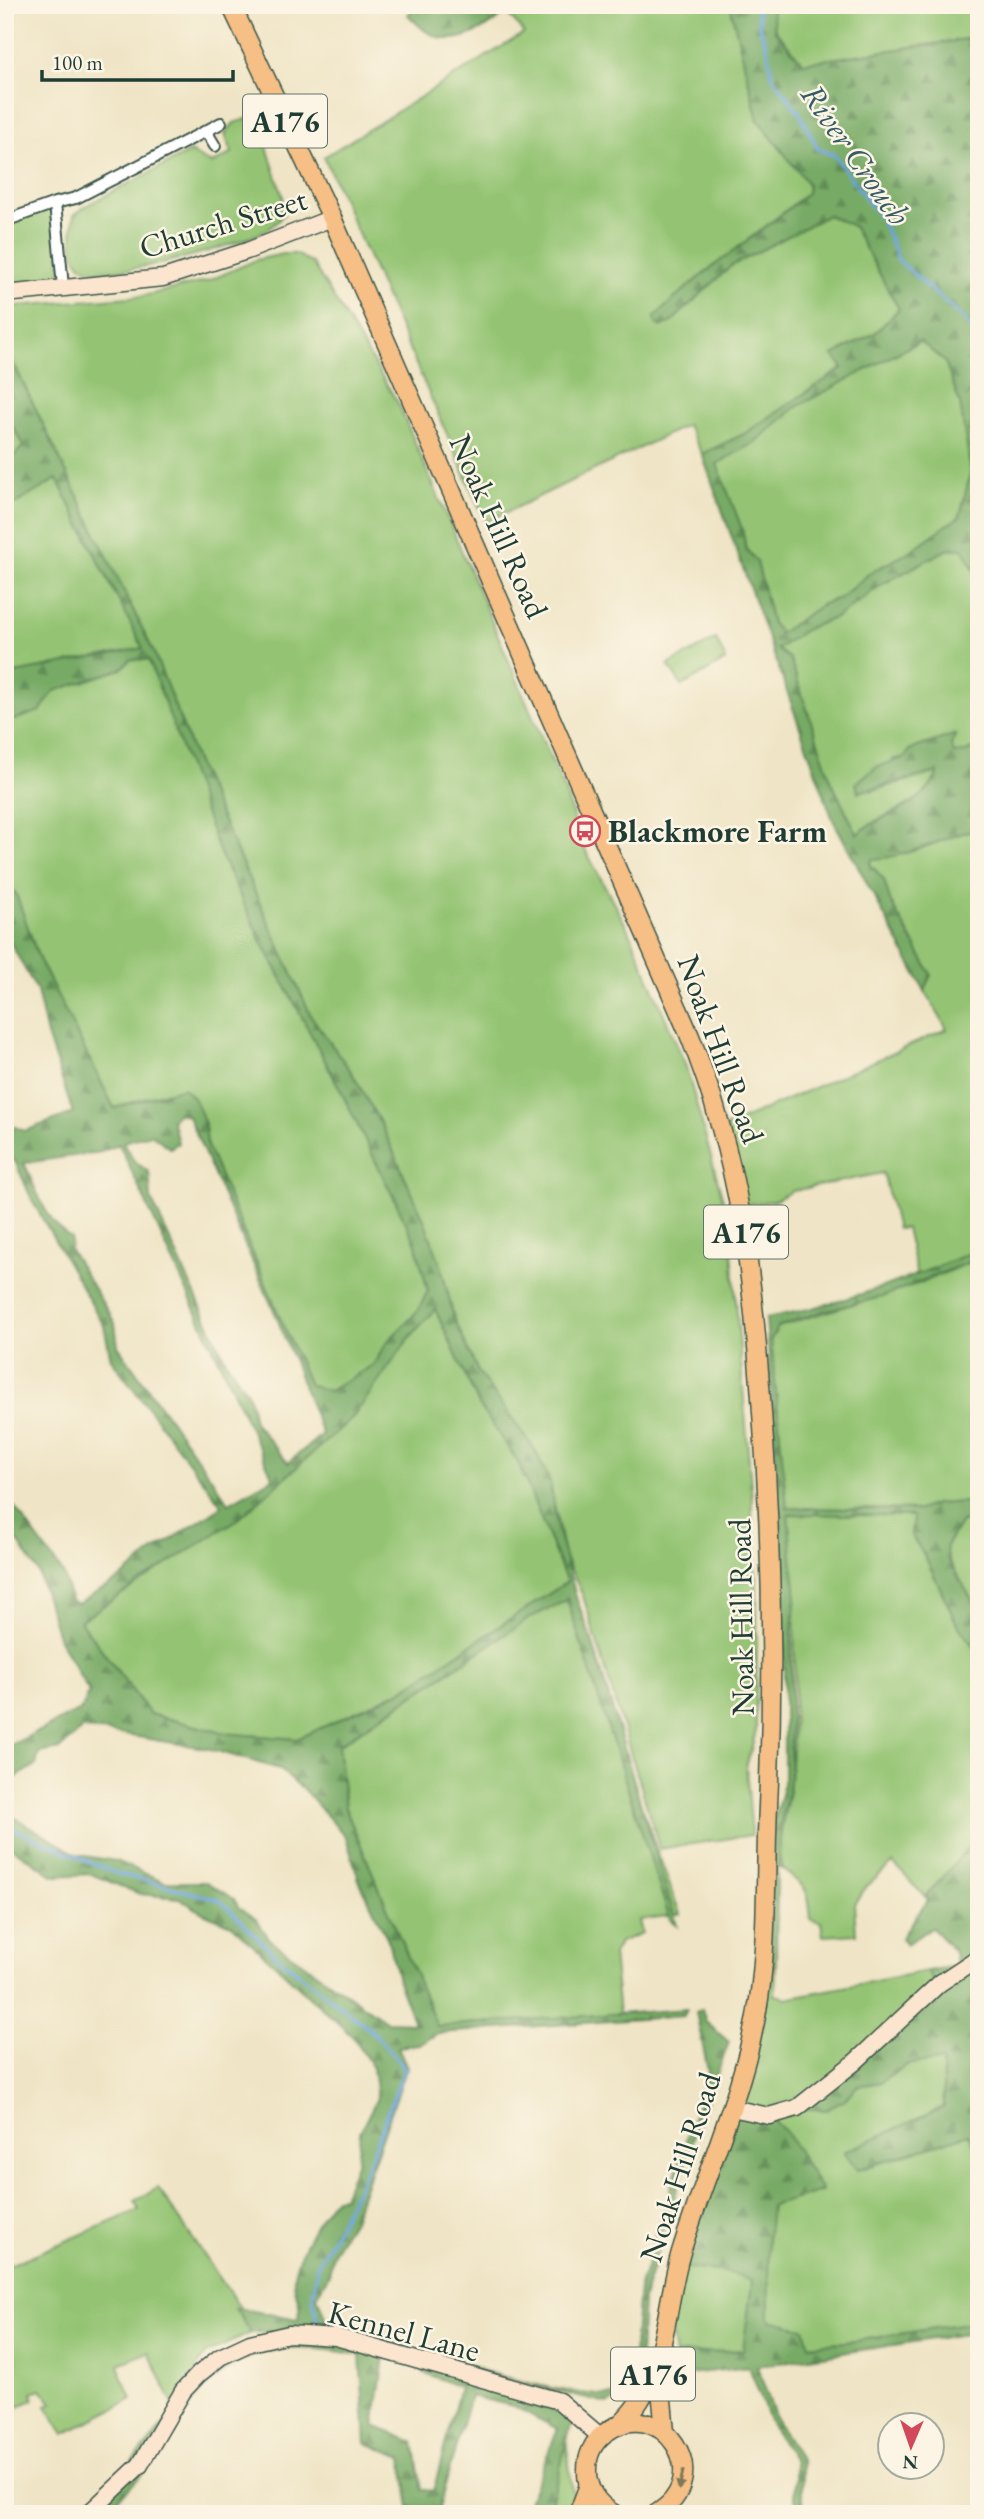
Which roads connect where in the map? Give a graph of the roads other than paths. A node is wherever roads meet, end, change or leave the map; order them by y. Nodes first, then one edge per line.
1 (231, 5) edge
2 (221, 123) dead end
3 (206, 131) junction
4 (215, 146) dead end
5 (55, 203) junction
6 (332, 218) junction
7 (5, 220) edge
8 (63, 287) junction
9 (5, 293) edge
10 (979, 1957) edge
11 (732, 2108) junction
12 (668, 2314) junction
13 (620, 2424) junction
14 (665, 2432) junction
15 (600, 2436) junction
16 (589, 2485) junction
17 (88, 2514) edge
18 (578, 2514) edge
19 (614, 2514) edge
20 (659, 2514) edge

1 - 6 main road, Noak Hill Road / A176
2 - 3 street
3 - 4 street
3 - 5 street
5 - 7 street
5 - 8 street
6 - 8 street, Church Street
6 - 11 main road, Noak Hill Road / A176
8 - 9 street, Church Street
10 - 11 street
11 - 12 main road, Noak Hill Road / A176
12 - 13 main road, Noak Hill Road / A176
12 - 14 main road, Noak Hill Road / A176
13 - 14 main road
13 - 15 main road, Noak Hill Road
14 -> 20 main road
15 - 16 main road
15 - 17 street, Kennel Lane
16 - 18 main road
16 - 19 main road

